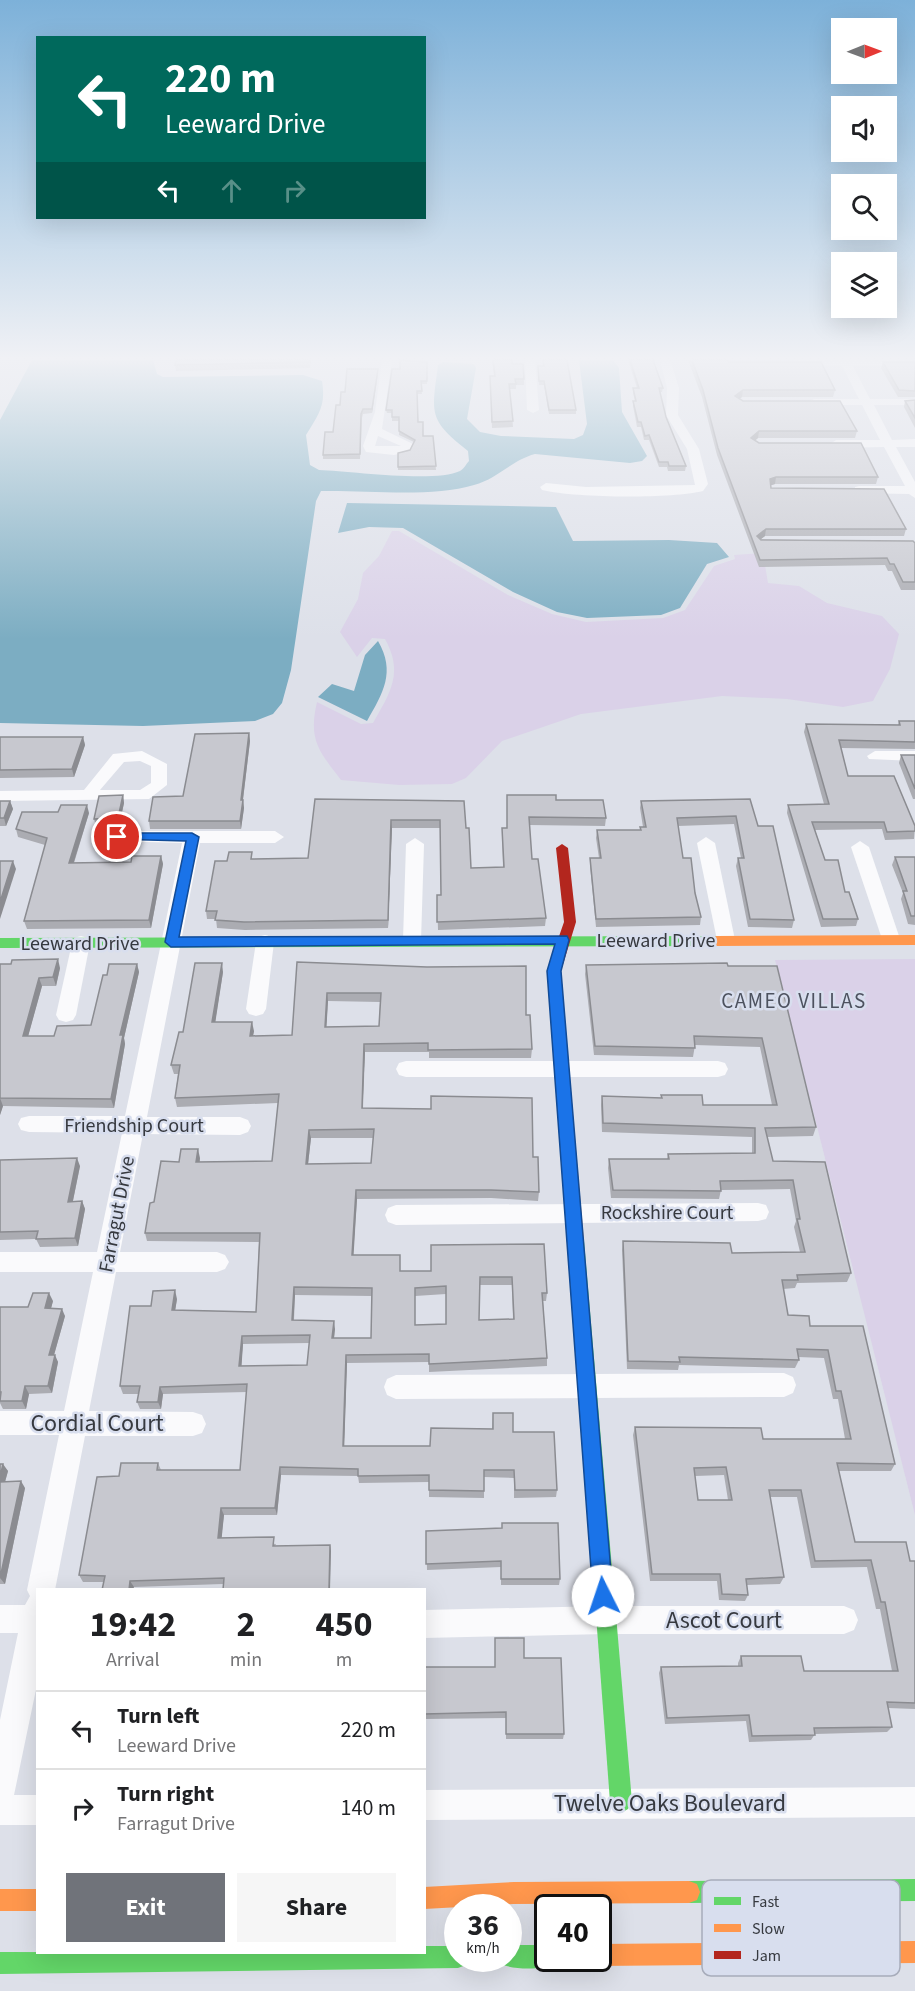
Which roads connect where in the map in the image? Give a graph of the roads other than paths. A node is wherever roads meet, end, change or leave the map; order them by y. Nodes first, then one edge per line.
1 (694, 453) edge
2 (893, 453) edge
3 (546, 487) dead end
4 (844, 490) edge
5 (914, 491) edge
6 (875, 756) dead end
7 (915, 756) edge
8 (89, 795) dead end
9 (0, 796) edge
10 (117, 837) dead end
11 (192, 837) junction
12 (276, 837) dead end
13 (706, 843) dead end
14 (415, 844) dead end
15 (860, 847) dead end
16 (562, 848) dead end
17 (891, 939) junction
18 (563, 940) junction
19 (726, 940) junction
20 (915, 940) edge
21 (412, 941) junction
22 (81, 942) junction
23 (171, 942) junction
24 (265, 942) junction
25 (0, 943) edge
26 (256, 1009) dead end
27 (66, 1015) dead end
28 (406, 1069) dead end
29 (562, 1069) junction
30 (718, 1069) dead end
31 (29, 1124) dead end
32 (134, 1124) junction
33 (240, 1125) dead end
34 (758, 1212) dead end
35 (574, 1213) junction
36 (396, 1215) dead end
37 (107, 1261) junction
38 (0, 1262) edge
39 (217, 1262) dead end
40 (784, 1384) dead end
41 (587, 1386) junction
42 (396, 1387) dead end
43 (0, 1423) edge
44 (75, 1423) junction
45 (193, 1424) dead end
46 (41, 1588) edge
47 (36, 1615) edge
48 (0, 1619) edge
49 (36, 1620) edge
50 (605, 1620) junction
51 (844, 1620) dead end
52 (426, 1624) edge
53 (0, 1792) edge
54 (621, 1802) junction
55 (915, 1802) edge
56 (426, 1805) edge
57 (0, 1810) edge
58 (36, 1810) edge
59 (900, 1890) edge
60 (915, 1890) edge
61 (702, 1892) edge
62 (426, 1898) edge
63 (0, 1900) edge
64 (36, 1900) edge
65 (900, 1952) edge
66 (915, 1952) edge
67 (702, 1954) edge
68 (612, 1955) edge
69 (444, 1957) edge
70 (0, 1963) edge

1 - 3 street
2 - 5 street
4 - 5 street
6 - 7 street
8 - 9 street
10 - 11 street
11 - 12 street
11 - 23 street, Farragut Drive
13 - 19 street
14 - 21 street
15 - 17 street
16 - 18 street
17 - 19 street, Leeward Drive
17 - 20 street, Leeward Drive
18 - 19 street, Leeward Drive
18 - 21 street, Leeward Drive
18 - 29 street
21 - 24 street, Leeward Drive
22 - 23 street, Leeward Drive
22 - 25 street, Leeward Drive
22 - 27 street
23 - 24 street, Leeward Drive
23 - 32 street, Farragut Drive
24 - 26 street
28 - 29 street
29 - 30 street
29 - 35 street
31 - 32 street, Friendship Court
32 - 33 street, Friendship Court
32 - 37 street, Farragut Drive
34 - 35 street, Rockshire Court
35 - 36 street, Rockshire Court
35 - 41 street
37 - 38 street
37 - 39 street
37 - 44 street, Farragut Drive
40 - 41 street
41 - 42 street
41 - 50 street
43 - 44 street, Cordial Court
44 - 45 street, Cordial Court
44 - 46 street, Farragut Drive
47 - 48 street
49 - 53 street
50 - 51 street, Ascot Court
50 - 52 street, Ascot Court
50 - 54 street
54 - 55 street, Twelve Oaks Boulevard
54 - 56 street, Twelve Oaks Boulevard
57 - 58 street
59 - 60 street
61 - 62 street
63 - 64 street
65 - 66 street
67 - 68 street
69 - 70 street

